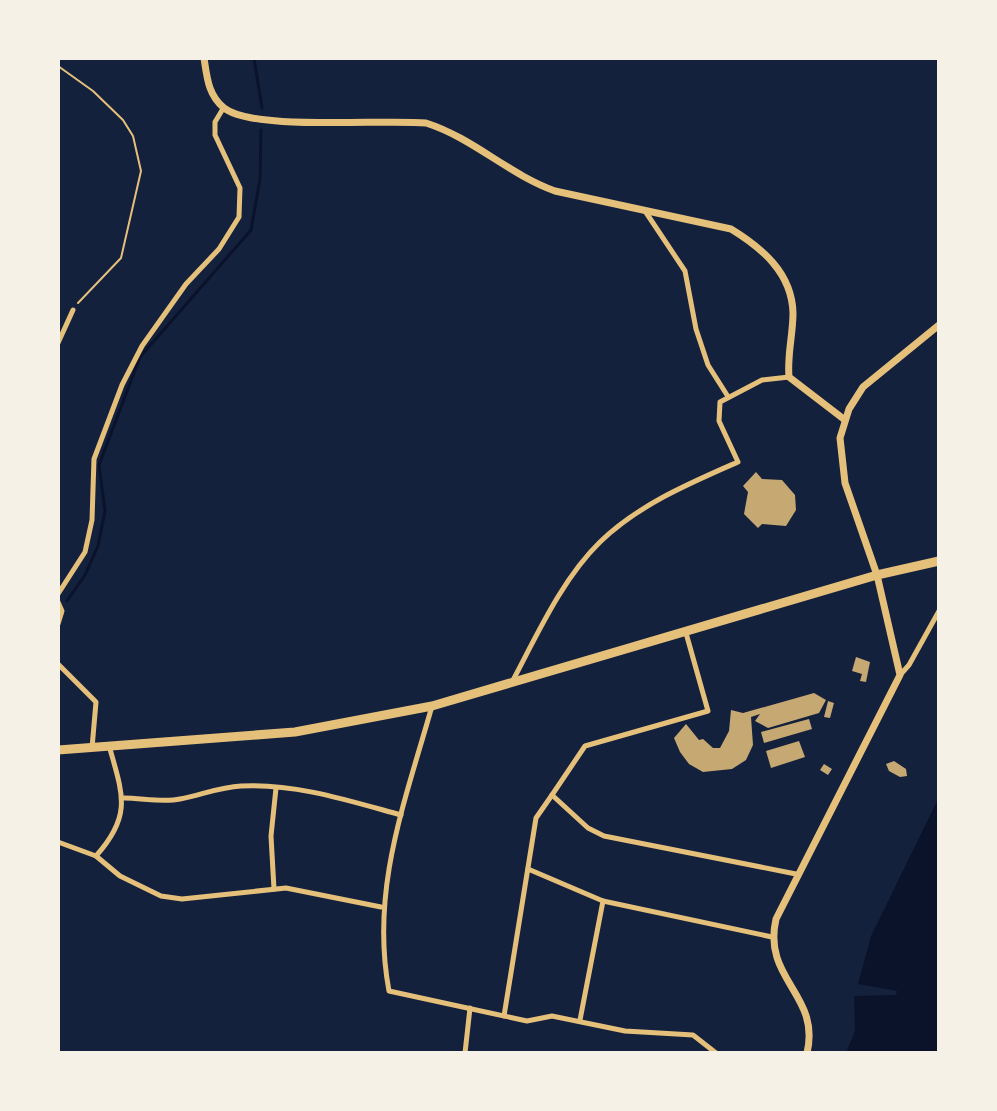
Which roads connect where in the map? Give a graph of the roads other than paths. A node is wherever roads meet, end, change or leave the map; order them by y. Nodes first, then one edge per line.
1 (204, 58) edge
2 (224, 107) junction
3 (645, 211) junction
4 (73, 310) road end
5 (939, 325) edge
6 (58, 343) edge
7 (789, 377) junction
8 (727, 395) junction
9 (845, 420) junction
10 (939, 561) edge
11 (877, 575) junction
12 (58, 594) edge
13 (58, 602) edge
14 (939, 611) edge
15 (58, 624) edge
16 (686, 633) junction
17 (58, 664) edge
18 (900, 675) junction
19 (509, 686) junction
20 (432, 706) junction
21 (92, 749) junction
22 (110, 749) junction
23 (58, 750) edge
24 (276, 788) junction
25 (552, 795) junction
26 (124, 798) junction
27 (401, 815) junction
28 (58, 842) edge
29 (96, 856) junction
30 (528, 869) junction
31 (796, 874) junction
32 (274, 889) junction
33 (603, 901) junction
34 (381, 907) junction
35 (772, 937) junction
36 (470, 1008) junction
37 (504, 1016) junction
38 (580, 1020) junction
39 (465, 1053) edge
40 (716, 1053) edge
41 (807, 1053) edge

1 - 2 street
2 - 3 street
2 - 12 street
3 - 7 street
3 - 8 street
4 - 6 street
5 - 9 street
7 - 8 street
7 - 9 street
8 - 19 street
9 - 11 street
10 - 11 highway
11 - 16 highway
11 - 18 street
13 - 15 street
14 - 18 street
16 - 19 highway
16 - 25 street
17 - 21 street
18 - 31 street
19 - 20 highway
20 - 22 highway
20 - 27 street
21 - 22 highway
21 - 23 highway
22 - 26 street
24 - 26 street
24 - 27 street
24 - 32 street
25 - 30 street
25 - 31 street
26 - 29 street
27 - 34 street
28 - 29 street
29 - 32 street
30 - 33 street
30 - 37 street
31 - 35 street
32 - 34 street
33 - 35 street
33 - 38 street
34 - 36 street
35 - 41 street
36 - 37 street
36 - 39 street
37 - 38 street
38 - 40 street

